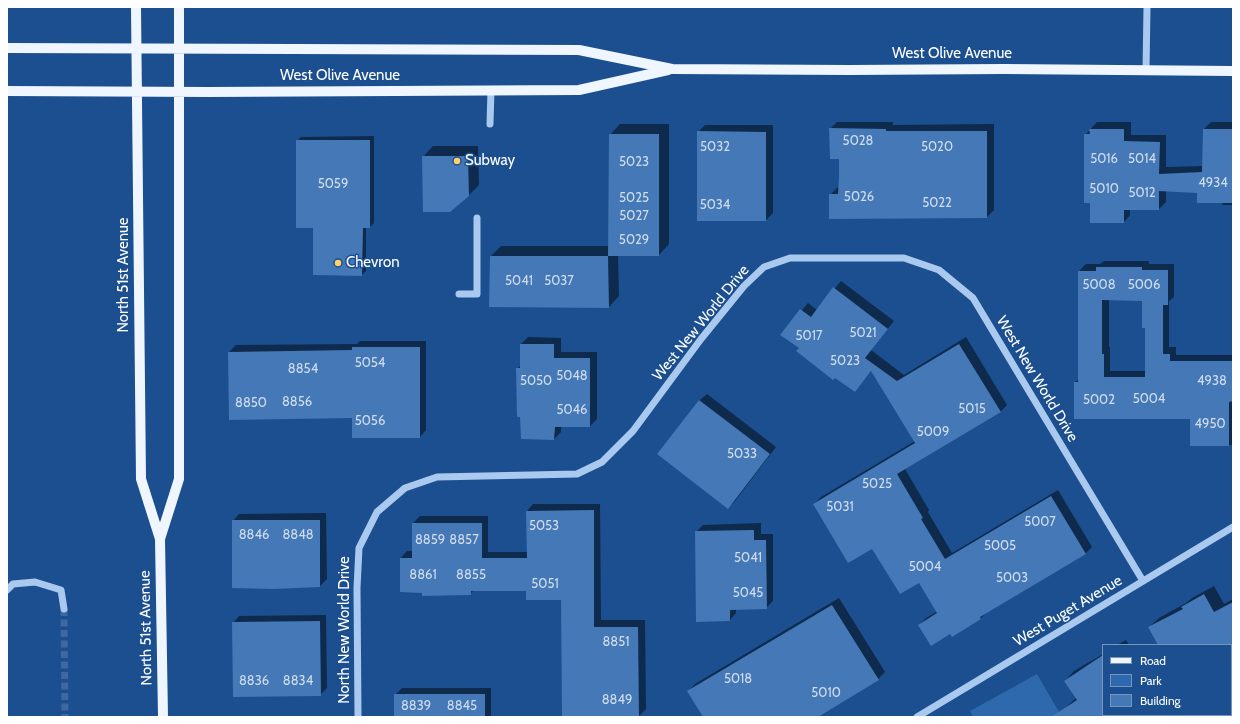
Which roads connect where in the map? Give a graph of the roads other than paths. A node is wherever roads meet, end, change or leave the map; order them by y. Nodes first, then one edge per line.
1 (136, 7) edge
2 (179, 7) edge
3 (1147, 7) edge
4 (7, 48) edge
5 (136, 48) junction
6 (179, 48) junction
7 (672, 69) junction
8 (1146, 71) junction
9 (1233, 71) edge
10 (491, 90) junction
11 (7, 91) edge
12 (137, 92) junction
13 (179, 92) junction
14 (490, 124) dead end
15 (477, 218) dead end
16 (459, 294) dead end
17 (387, 503) joint
18 (1233, 527) edge
19 (160, 539) junction
20 (1143, 581) junction
21 (7, 590) edge
22 (64, 609) tunnel mouth
23 (163, 717) edge
24 (358, 717) edge
25 (917, 717) edge

1 - 5 main road, North 51st Avenue
2 - 6 main road, North 51st Avenue
3 - 8 street
4 - 5 main road, West Olive Avenue
5 - 6 main road, West Olive Avenue
5 - 12 main road, North 51st Avenue
6 - 7 main road, West Olive Avenue
6 - 13 main road, North 51st Avenue
7 - 8 main road, West Olive Avenue
7 - 10 main road, West Olive Avenue
8 - 9 main road, West Olive Avenue
10 - 13 main road, West Olive Avenue
10 - 14 street
11 - 12 main road, West Olive Avenue
12 - 13 main road, West Olive Avenue
12 - 19 main road, North 51st Avenue
13 - 19 main road, North 51st Avenue
15 - 16 street
17 - 20 street, West New World Drive
17 - 24 street, North New World Drive
18 - 20 street, West Puget Avenue
19 - 23 main road, North 51st Avenue
20 - 25 street, West Puget Avenue
21 - 22 street

